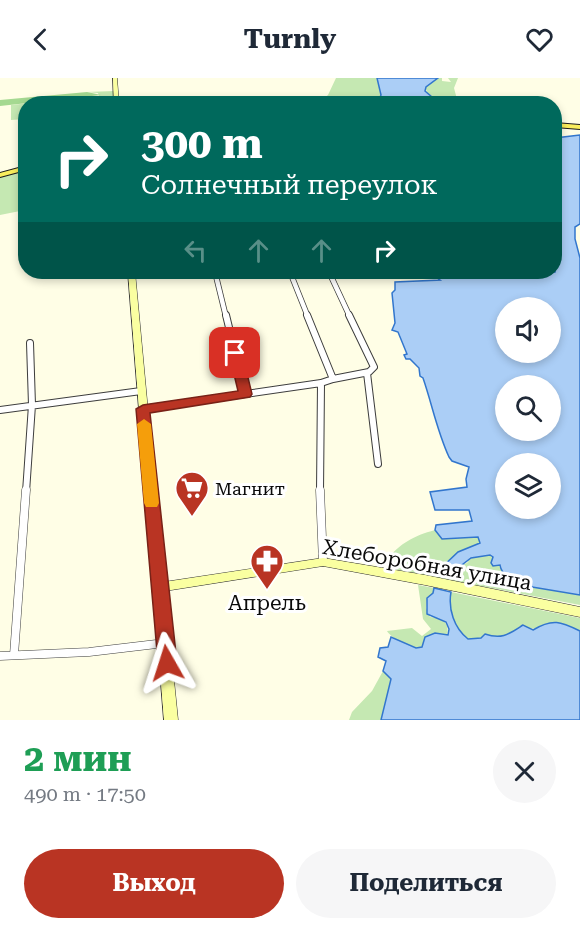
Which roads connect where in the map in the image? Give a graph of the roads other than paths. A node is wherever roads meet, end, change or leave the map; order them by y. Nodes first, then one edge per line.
1 (115, 78) edge
2 (116, 96) edge
3 (562, 125) edge
4 (580, 127) edge
5 (18, 170) edge
6 (0, 175) edge
7 (132, 279) edge
8 (217, 279) edge
9 (293, 279) edge
10 (332, 279) edge
11 (30, 343) dead end
12 (370, 372) junction
13 (333, 379) junction
14 (321, 383) junction
15 (141, 391) junction
16 (245, 394) junction
17 (32, 405) junction
18 (143, 409) junction
19 (0, 410) edge
20 (378, 464) dead end
21 (323, 562) junction
22 (160, 587) junction
23 (580, 612) edge
24 (165, 643) junction
25 (0, 656) edge
26 (14, 656) junction
27 (171, 720) edge

1 - 2 street
3 - 4 main road
5 - 6 main road
7 - 15 street
8 - 16 street
9 - 13 street
10 - 12 street
11 - 17 street
12 - 13 street
12 - 20 street
13 - 14 street
14 - 16 street
14 - 21 street
15 - 17 street
15 - 18 street
16 - 18 street
17 - 19 street
17 - 26 street
18 - 22 street
21 - 22 street, Хлеборобная улица
21 - 23 street, Хлеборобная улица
22 - 24 street
24 - 26 street
24 - 27 street
25 - 26 street

